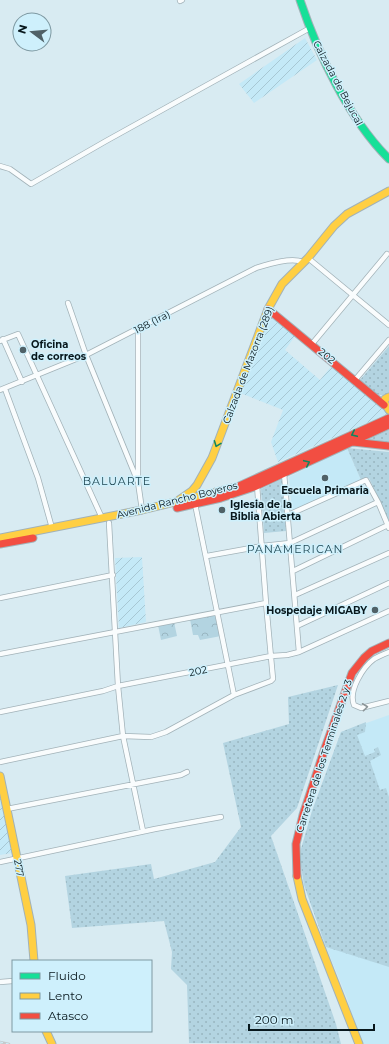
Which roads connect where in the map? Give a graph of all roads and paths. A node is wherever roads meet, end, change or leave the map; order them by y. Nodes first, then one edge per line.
1 (300, 0) edge
2 (310, 28) junction
3 (389, 158) edge
4 (0, 166) edge
5 (389, 191) edge
6 (387, 254) dead end
7 (306, 260) junction
8 (353, 295) junction
9 (68, 303) dead end
10 (268, 309) junction
11 (389, 325) edge
12 (138, 330) junction
13 (2, 340) edge
14 (389, 340) edge
15 (312, 344) junction
16 (86, 355) junction
17 (37, 375) junction
18 (355, 380) junction
19 (22, 382) junction
20 (2, 390) edge
21 (387, 403) edge
22 (389, 418) edge
23 (389, 425) edge
24 (352, 442) junction
25 (389, 446) edge
26 (284, 473) junction
27 (138, 482) junction
28 (257, 485) junction
29 (378, 502) junction
30 (174, 503) junction
31 (195, 504) junction
32 (142, 510) junction
33 (288, 515) junction
34 (102, 518) junction
35 (109, 523) junction
36 (388, 526) edge
37 (52, 528) junction
38 (0, 538) edge
39 (290, 543) junction
40 (0, 544) edge
41 (262, 546) junction
42 (389, 553) edge
43 (206, 556) junction
44 (293, 571) junction
45 (113, 575) junction
46 (389, 583) edge
47 (295, 595) junction
48 (0, 598) edge
49 (266, 603) junction
50 (389, 611) edge
51 (218, 612) junction
52 (297, 626) junction
53 (115, 631) junction
54 (389, 643) edge
55 (299, 652) junction
56 (389, 652) edge
57 (0, 654) edge
58 (270, 656) junction
59 (228, 665) junction
60 (118, 686) junction
61 (234, 695) junction
62 (389, 701) edge
63 (0, 712) edge
64 (123, 736) junction
65 (0, 762) edge
66 (187, 772) dead end
67 (0, 776) edge
68 (134, 784) junction
69 (7, 809) junction
70 (220, 817) dead end
71 (143, 831) junction
72 (17, 858) junction
73 (0, 862) edge
74 (34, 960) edge
75 (12, 981) edge
76 (0, 982) edge
77 (46, 1032) edge
78 (52, 1044) edge
79 (359, 1044) edge

1 - 2 main road, Calzada de Bejucal
2 - 3 main road, Calzada de Bejucal
2 - 4 street
5 - 7 main road, Calzada de Mazorra (289)
6 - 8 street
7 - 8 street
7 - 10 main road, Calzada de Mazorra (289)
7 - 12 street, 188 (1ra)
8 - 11 street
8 - 15 street
9 - 16 street
10 - 15 main road, 202
10 -> 30 main road, Calzada de Mazorra (289)
12 - 16 street, 188 (1ra)
12 - 27 street
13 - 17 street
13 - 19 street
14 - 18 street
15 - 18 main road, 202
16 - 17 street, 188 (1ra)
16 - 27 street
17 - 19 street, 188 (1ra)
17 - 34 street
18 - 21 main road, 202
19 - 20 street, 188 (1ra)
20 - 37 street
22 -> 30 main road, Avenida Rancho Boyeros
23 - 24 main road, Avenida Rancho Boyeros
24 - 25 main road
26 -> 24 main road, Avenida Rancho Boyeros
26 - 28 main road, Avenida Rancho Boyeros
26 - 33 street
27 - 32 street
28 - 31 main road, Avenida Rancho Boyeros
28 - 41 street
29 - 33 street
29 - 36 street
29 - 39 street
30 - 32 main road, Avenida Rancho Boyeros
31 - 35 main road, Avenida Rancho Boyeros
31 - 43 street
32 - 34 main road, Avenida Rancho Boyeros
33 - 39 street
34 - 37 main road, Avenida Rancho Boyeros
35 - 40 main road, Avenida Rancho Boyeros
35 - 45 street
36 - 44 street
37 - 38 main road, Avenida Rancho Boyeros
39 - 41 street
39 - 44 street
41 - 43 street
41 - 49 street
42 - 47 street
43 - 51 street
44 - 47 street
45 - 48 street
45 - 53 street
46 - 52 street
47 - 52 street
49 - 51 street
49 - 58 street
50 - 55 street, 202
51 - 53 street
51 - 59 street
52 - 55 street
53 - 57 street
53 - 60 street
54 - 79 main road, Carretera de los Terminales 2 y 3
55 - 58 street, 202
56 -> 62 street
58 - 59 street, 202
58 - 61 street
59 - 60 street, 202
59 - 61 street
60 - 63 street, 202
60 - 64 street
61 - 64 street
64 - 65 street
64 - 68 street
66 - 68 street
67 - 69 main road, 277
68 - 69 street
68 - 71 street
69 - 72 main road, 277
70 - 71 street
71 - 72 street
72 - 73 street
72 - 74 main road, 277
75 - 76 street
77 - 78 main road

